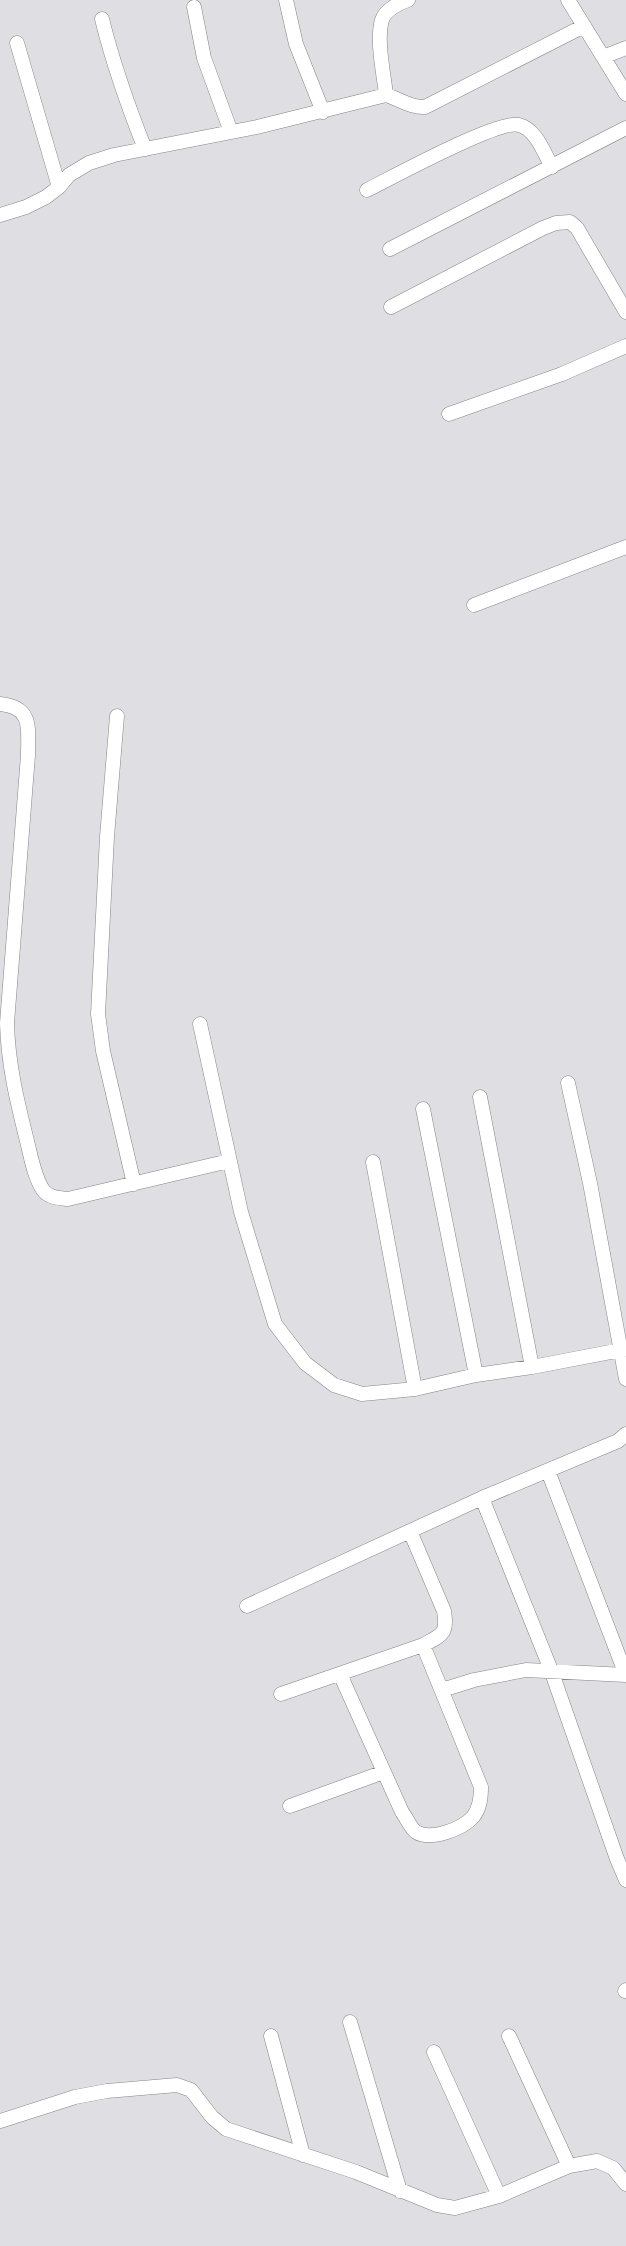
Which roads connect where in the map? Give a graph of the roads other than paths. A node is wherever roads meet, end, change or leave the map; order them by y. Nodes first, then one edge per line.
1 (286, 0) edge
2 (408, 0) edge
3 (568, 0) edge
4 (194, 7) dead end
5 (102, 19) dead end
6 (584, 26) junction
7 (17, 43) dead end
8 (626, 48) edge
9 (603, 57) junction
10 (626, 94) edge
11 (386, 95) junction
12 (323, 112) junction
13 (626, 128) edge
14 (231, 132) junction
15 (145, 149) junction
16 (552, 167) junction
17 (59, 187) junction
18 (368, 190) dead end
19 (0, 215) edge
20 (390, 249) dead end
21 (391, 307) dead end
22 (626, 312) edge
23 (626, 346) edge
24 (448, 414) dead end
25 (626, 547) edge
26 (474, 605) dead end
27 (0, 704) edge
28 (117, 716) dead end
29 (200, 1024) dead end
30 (568, 1083) dead end
31 (480, 1097) dead end
32 (423, 1109) dead end
33 (229, 1161) junction
34 (373, 1162) dead end
35 (134, 1184) junction
36 (623, 1349) edge
37 (532, 1367) junction
38 (476, 1375) junction
39 (626, 1379) edge
40 (415, 1389) junction
41 (626, 1434) edge
42 (548, 1471) junction
43 (482, 1498) junction
44 (410, 1531) junction
45 (247, 1606) dead end
46 (424, 1644) junction
47 (551, 1670) junction
48 (340, 1674) junction
49 (626, 1675) edge
50 (442, 1690) junction
51 (281, 1694) dead end
52 (384, 1772) junction
53 (290, 1806) dead end
54 (626, 1880) edge
55 (350, 2022) dead end
56 (271, 2036) dead end
57 (509, 2036) dead end
58 (434, 2052) dead end
59 (0, 2121) edge
60 (303, 2156) junction
61 (569, 2166) junction
62 (626, 2184) edge
63 (400, 2191) junction
64 (499, 2196) junction

1 - 12 street
2 - 11 street
3 - 6 street
4 - 14 street
5 - 15 street
6 - 9 street
6 - 11 street
7 - 17 street
8 - 9 street
9 - 10 street
11 - 12 street
12 - 14 street
13 - 16 street
14 - 15 street
15 - 17 street
16 - 18 street
16 - 20 street
17 - 19 street
21 - 22 street
23 - 24 street
25 - 26 street
27 - 35 street
28 - 35 street
29 - 33 street
30 - 36 street
31 - 37 street
32 - 38 street
33 - 35 street
33 - 40 street
34 - 40 street
36 - 37 street
36 - 39 street
37 - 38 street
38 - 40 street
41 - 42 street
42 - 43 street
42 - 49 street
43 - 44 street
43 - 47 street
44 - 45 street
44 - 46 street
46 - 48 street
46 - 50 street
47 - 49 street
47 - 50 street
47 - 54 street
48 - 51 street
48 - 52 street
50 - 52 street
52 - 53 street
55 - 63 street
56 - 60 street
57 - 61 street
58 - 64 street
59 - 60 street
60 - 63 street
61 - 62 street
61 - 64 street
63 - 64 street

